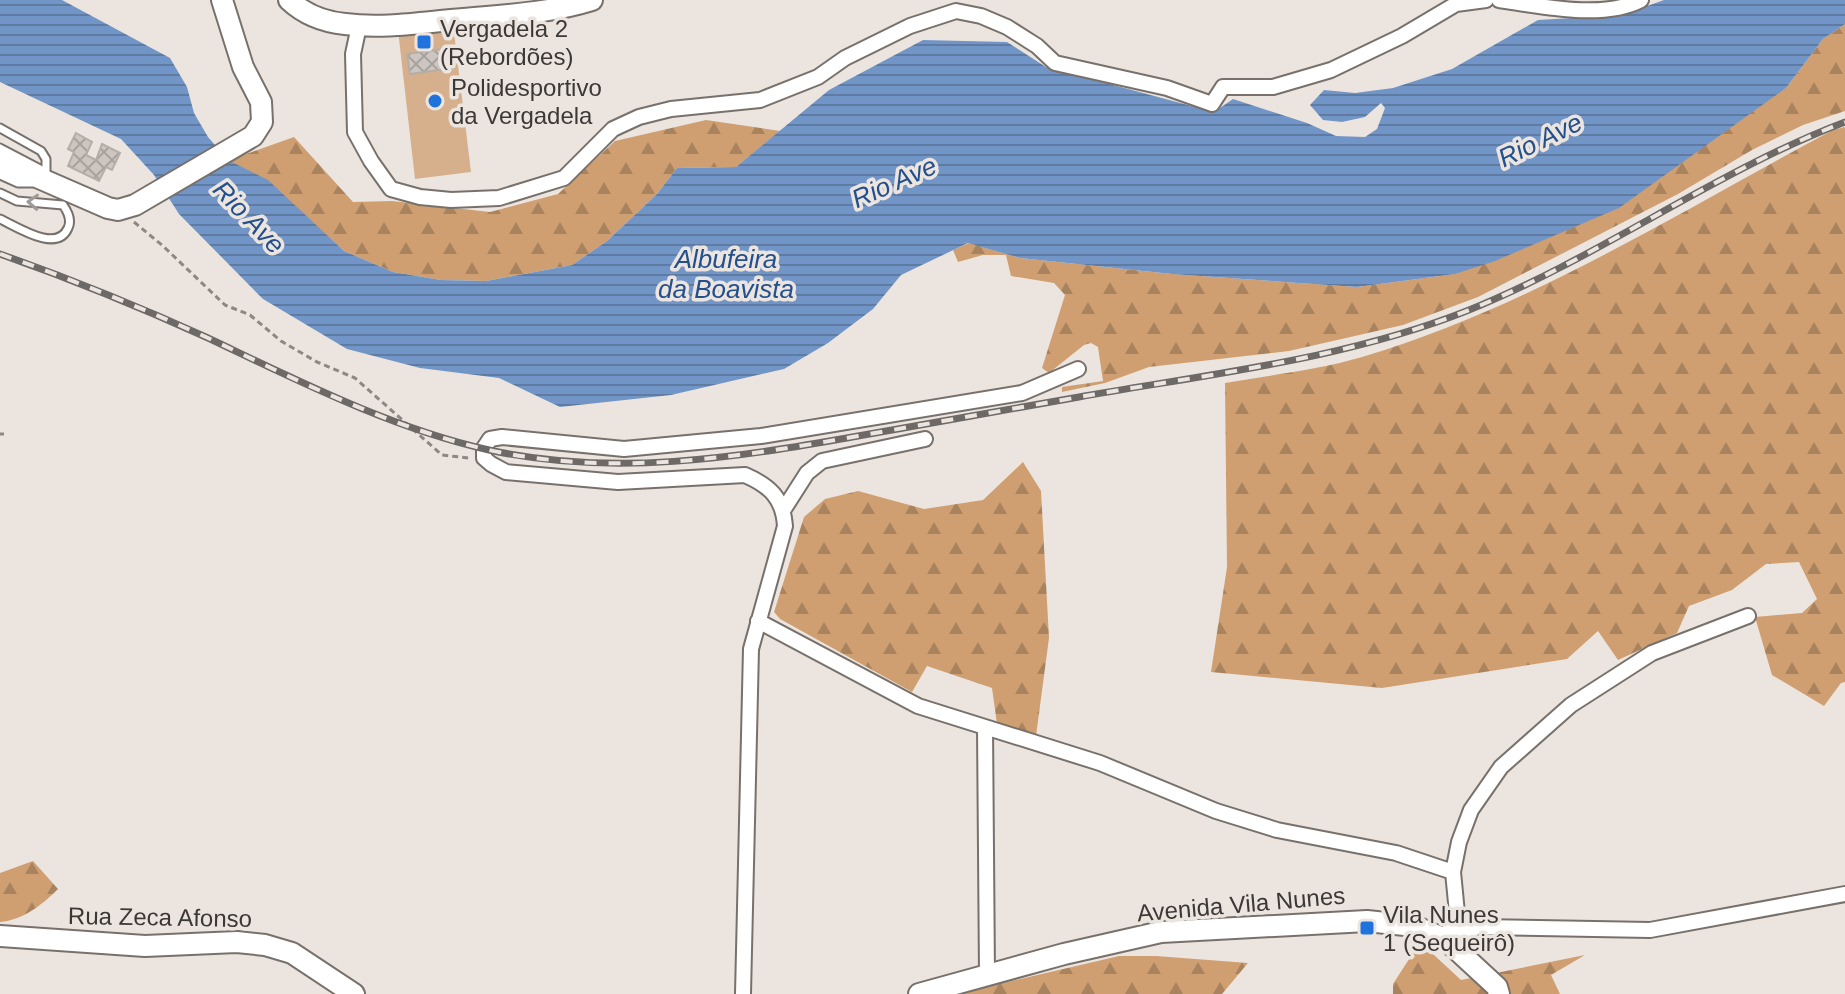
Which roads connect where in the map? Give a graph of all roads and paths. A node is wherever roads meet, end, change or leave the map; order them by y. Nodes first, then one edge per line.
1 (222, 0) edge
2 (289, 0) edge
3 (592, 0) edge
4 (1486, 0) edge
5 (1499, 0) edge
6 (1641, 0) edge
7 (505, 7) edge
8 (359, 26) junction
9 (0, 128) edge
10 (0, 148) edge
11 (0, 161) edge
12 (0, 175) edge
13 (45, 179) junction
14 (0, 193) edge
15 (118, 210) junction
16 (0, 219) edge
17 (1078, 369) dead end
18 (925, 439) dead end
19 (491, 464) junction
20 (784, 509) junction
21 (1748, 616) dead end
22 (758, 621) junction
23 (985, 727) junction
24 (1453, 872) junction
25 (1845, 894) edge
26 (0, 936) edge
27 (1445, 939) junction
28 (987, 975) junction
29 (354, 994) edge
30 (743, 994) edge
31 (919, 994) edge
32 (1499, 994) edge

1 - 15 street
2 - 8 street
3 - 7 street
4 - 8 street
5 - 6 street
7 - 8 street
9 - 13 lane
10 - 13 lane
11 - 13 street
12 - 13 lane
13 - 15 street
16 -> 14 lane
15 - 19 path
17 - 19 street
18 - 20 street
19 - 20 street
20 - 22 street
21 - 24 street
22 - 23 street
22 - 30 street
23 - 24 street
23 - 28 street
24 - 27 street
25 - 27 street
26 - 29 street, Rua Zeca Afonso
27 - 28 street, Avenida Vila Nunes
27 - 32 street, Avenida Vila Nunes
28 - 31 street, Avenida Vila Nunes

